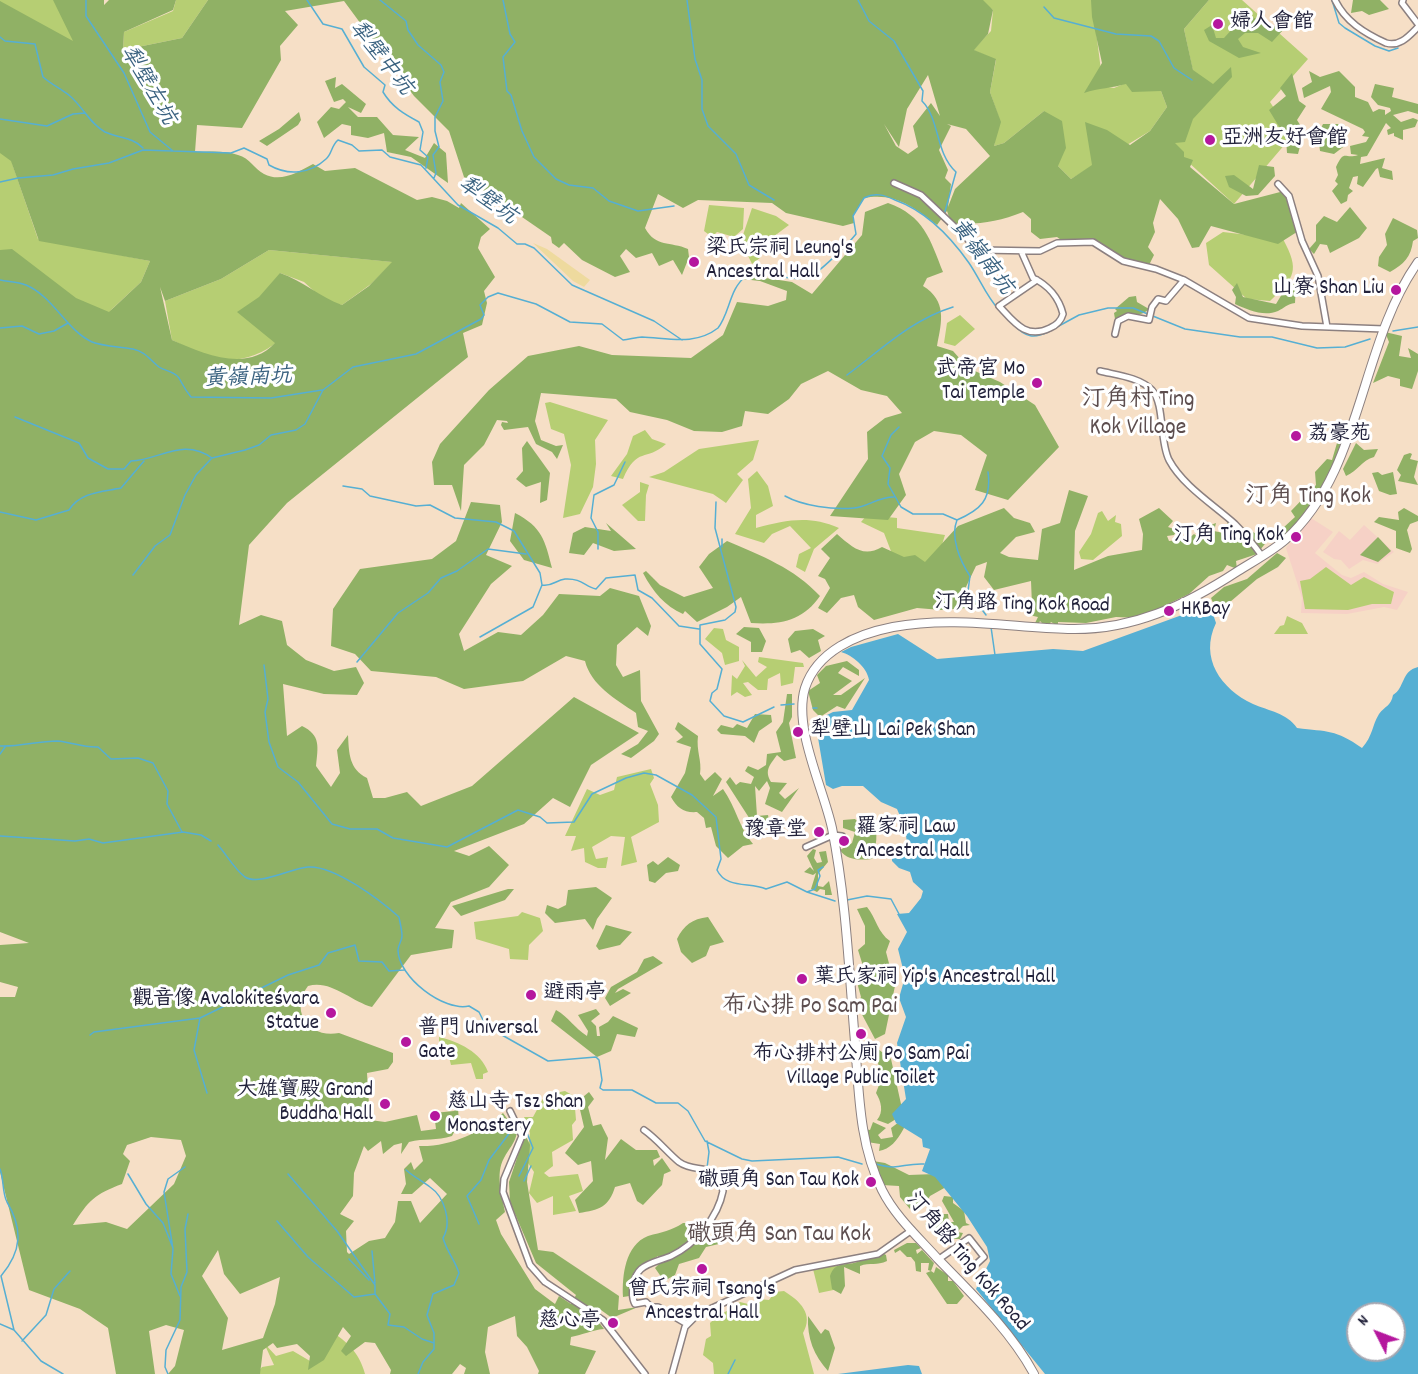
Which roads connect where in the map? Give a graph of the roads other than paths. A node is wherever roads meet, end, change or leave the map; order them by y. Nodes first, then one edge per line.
1 (1335, 0) edge
2 (1403, 0) edge
3 (1418, 25) edge
4 (894, 183) dead end
5 (1278, 184) dead end
6 (1021, 251) junction
7 (1418, 262) edge
8 (1037, 280) junction
9 (1184, 280) junction
10 (1327, 327) junction
11 (1384, 329) junction
12 (1115, 334) dead end
13 (1100, 371) dead end
14 (1262, 556) junction
15 (833, 835) junction
16 (842, 836) dead end
17 (806, 847) dead end
18 (510, 1111) dead end
19 (644, 1130) dead end
20 (912, 1230) junction
21 (939, 1259) junction
22 (973, 1267) dead end
23 (687, 1324) junction
24 (645, 1374) edge
25 (672, 1374) edge
26 (1034, 1374) edge

1 - 3 street
2 - 3 street
4 - 6 street
5 - 10 street
6 - 8 street
6 - 9 street
7 - 11 main road, 汀角路 Ting Kok Road
8 - 8 street
9 - 10 street
9 - 12 street
10 - 11 street
11 - 14 main road, 汀角路 Ting Kok Road
13 - 14 street
14 - 15 main road, 汀角路 Ting Kok Road
15 - 16 street
15 - 17 street
15 - 20 main road, 汀角路 Ting Kok Road
18 - 24 street
19 - 23 street
20 - 21 main road, 汀角路 Ting Kok Road
20 - 23 street
21 - 22 street
21 - 26 main road, 汀角路 Ting Kok Road
23 - 25 street

